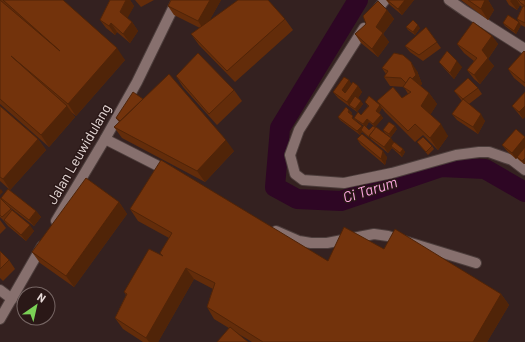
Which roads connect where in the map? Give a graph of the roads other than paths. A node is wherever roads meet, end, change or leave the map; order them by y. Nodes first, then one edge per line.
1 (385, 0) edge
2 (449, 0) edge
3 (173, 2) edge
4 (525, 49) edge
5 (106, 139) junction
6 (525, 170) edge
7 (180, 177) edge
8 (270, 227) edge
9 (476, 263) dead end
10 (0, 290) edge
11 (12, 298) junction
12 (0, 319) edge

1 - 6 street
2 - 4 street
3 - 5 street, Jalan Leuwidulang
5 - 7 street
5 - 11 street, Jalan Leuwidulang
8 - 9 street
10 - 11 street
11 - 12 street, Jalan Leuwidulang

